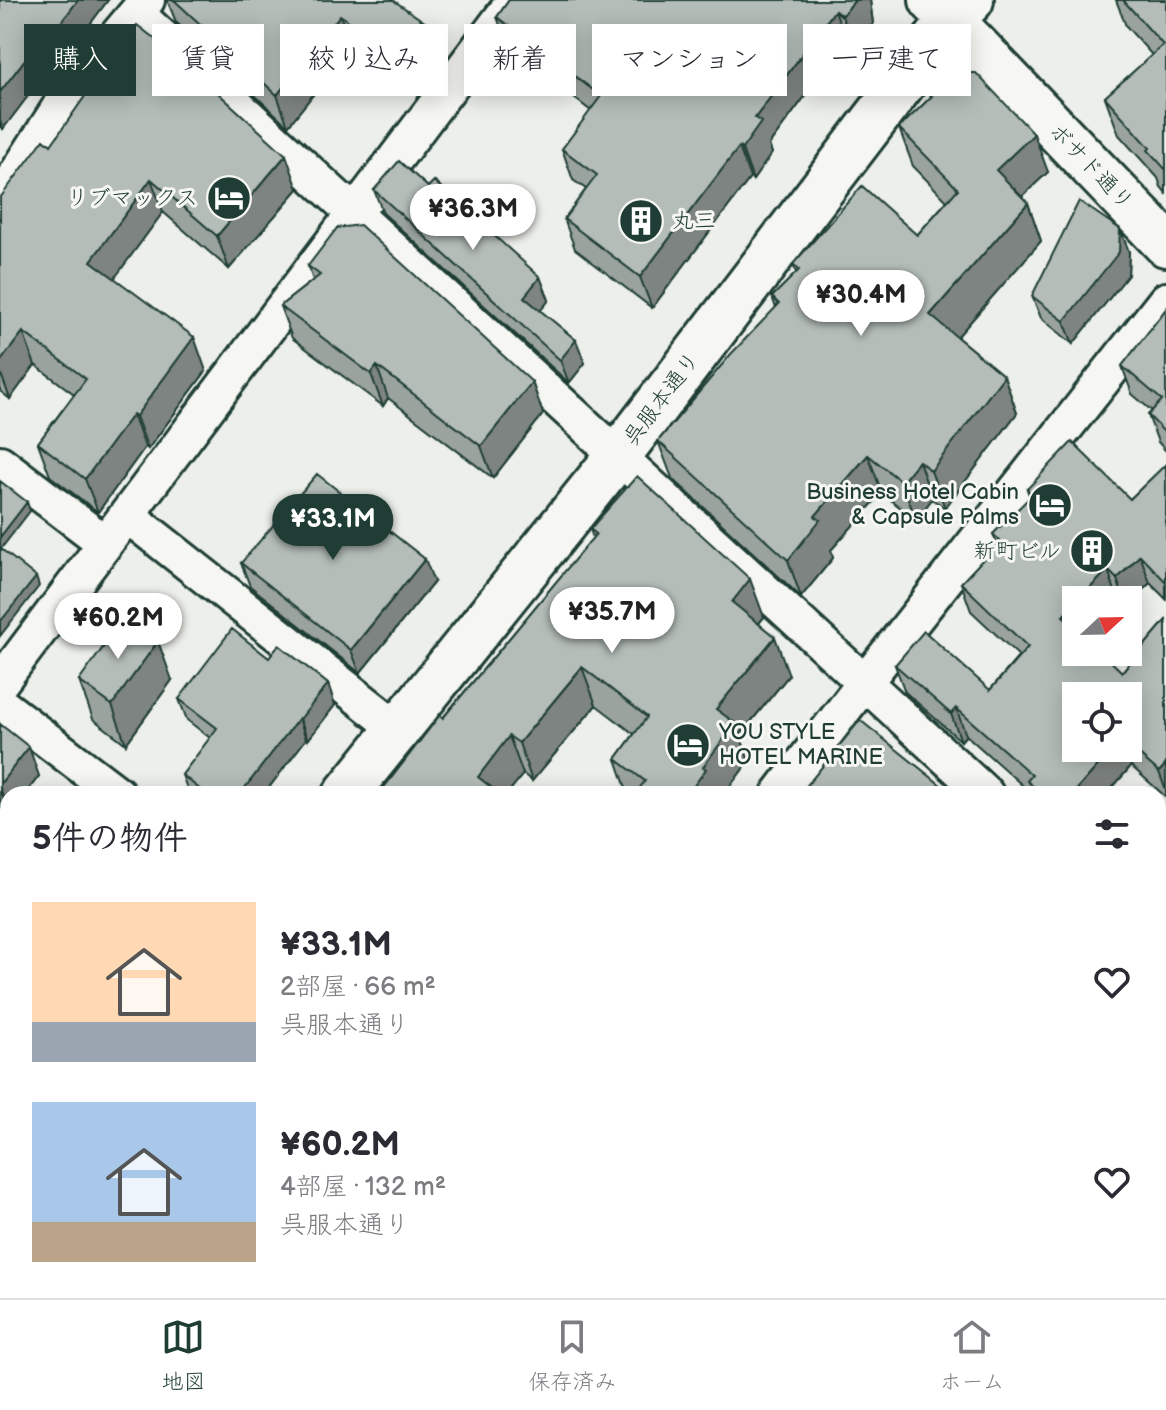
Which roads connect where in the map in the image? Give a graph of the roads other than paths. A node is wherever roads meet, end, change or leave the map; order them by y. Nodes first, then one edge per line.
1 (515, 0) edge
2 (142, 6) edge
3 (951, 7) edge
4 (0, 200) edge
5 (354, 214) junction
6 (1166, 244) edge
7 (1166, 300) edge
8 (618, 456) junction
9 (0, 463) edge
10 (127, 515) junction
11 (105, 543) junction
12 (865, 682) junction
13 (0, 683) edge
14 (0, 704) edge
15 (398, 729) junction
16 (108, 786) edge
17 (352, 786) edge
18 (785, 786) edge
19 (977, 786) edge

1 - 5 street
2 - 4 street
2 - 5 street
3 - 6 main road, ボサド通り
3 - 8 main road, 呉服本通り
5 - 8 street
5 - 10 street
7 - 12 street
8 - 12 street
8 - 15 main road, 呉服本通り
9 - 11 street
10 - 11 street
10 - 15 street
11 - 13 street
12 - 18 street
12 - 19 street
14 - 16 street
15 - 17 main road, 呉服本通り

